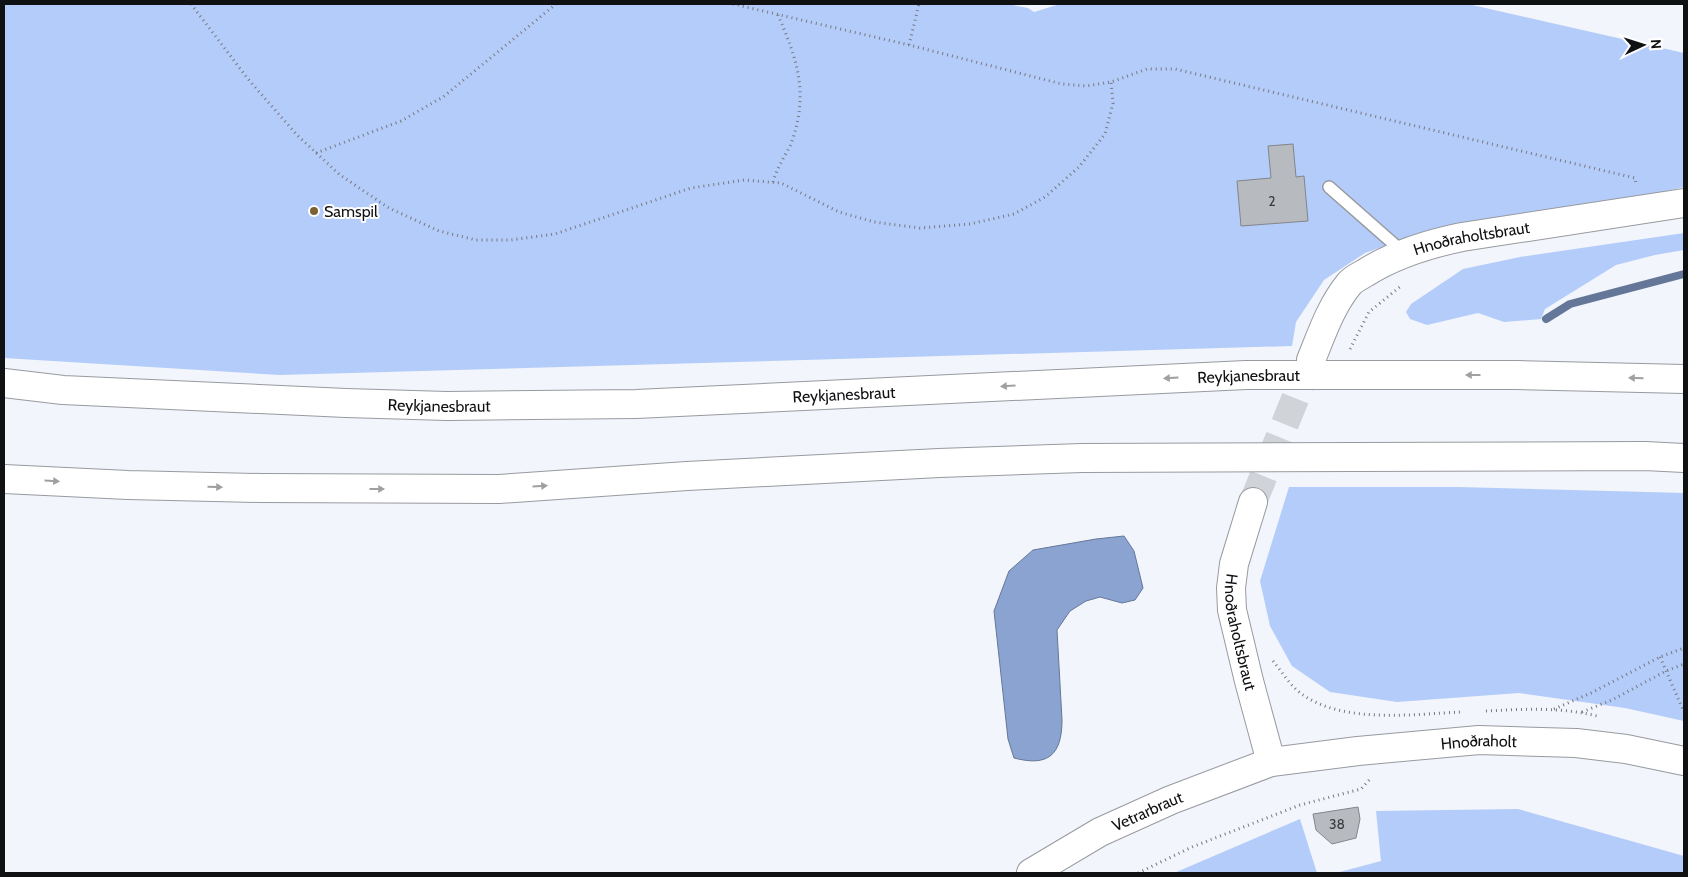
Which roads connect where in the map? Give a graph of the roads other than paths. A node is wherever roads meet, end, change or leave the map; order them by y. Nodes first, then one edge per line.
1 (1329, 186) dead end
2 (1684, 203) edge
3 (1404, 253) junction
4 (1311, 360) tunnel mouth
5 (1684, 379) edge
6 (4, 383) edge
7 (1684, 458) edge
8 (4, 479) edge
9 (1253, 502) tunnel mouth
10 (1684, 761) edge
11 (1271, 762) junction
12 (1031, 873) edge

1 - 3 lane
2 - 3 main road, Hnoðraholtsbraut
3 - 4 main road, Hnoðraholtsbraut
5 -> 6 main road, Reykjanesbraut
8 -> 7 main road
9 - 11 main road, Hnoðraholtsbraut
10 - 11 main road, Hnoðraholt
11 - 12 main road, Vetrarbraut

